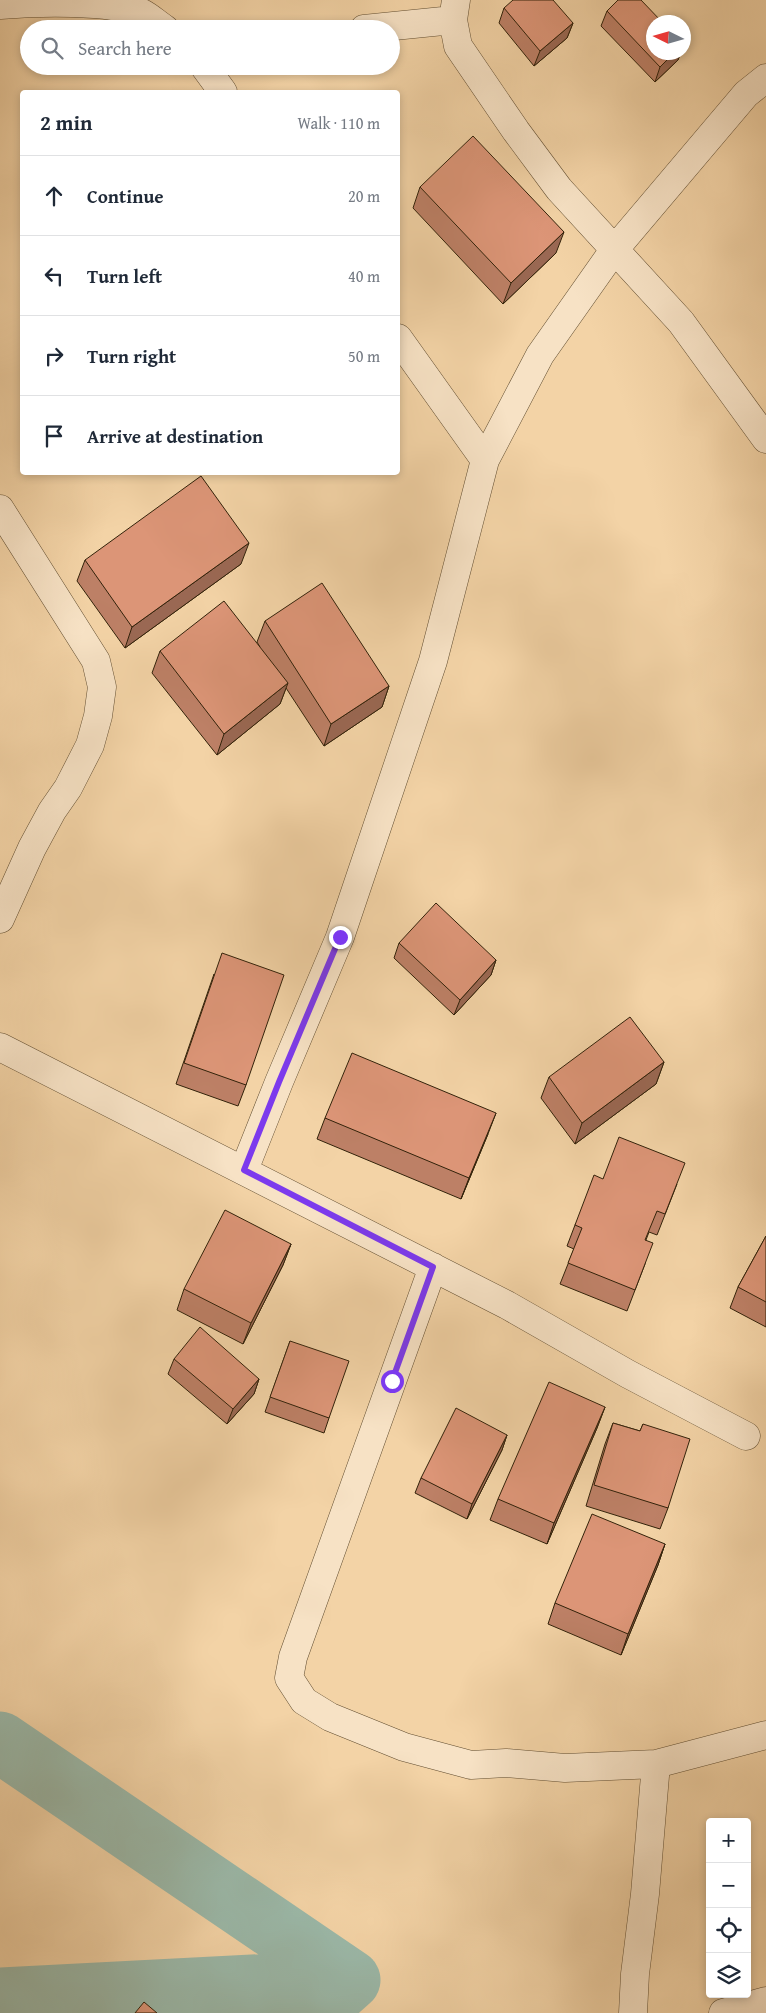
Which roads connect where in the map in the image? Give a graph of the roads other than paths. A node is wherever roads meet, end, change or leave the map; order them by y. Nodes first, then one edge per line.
1 (0, 5) edge
2 (454, 10) edge
3 (152, 20) edge
4 (400, 21) edge
5 (211, 75) edge
6 (766, 78) edge
7 (222, 90) edge
8 (614, 250) junction
9 (400, 341) edge
10 (766, 439) edge
11 (485, 460) junction
12 (0, 509) edge
13 (0, 919) edge
14 (0, 1046) edge
15 (244, 1170) junction
16 (433, 1267) junction
17 (746, 1436) dead end
18 (766, 1735) edge
19 (656, 1764) junction
20 (766, 2001) edge
21 (633, 2013) edge
22 (723, 2013) edge

1 - 3 street
2 - 4 street
2 - 8 street
5 - 7 street
6 - 8 street
8 - 10 street
8 - 11 street
9 - 11 street
11 - 15 street
12 - 13 street
14 - 15 street
15 - 16 street
16 - 17 street
16 - 19 street
18 - 19 street
19 - 21 street
20 - 22 street

